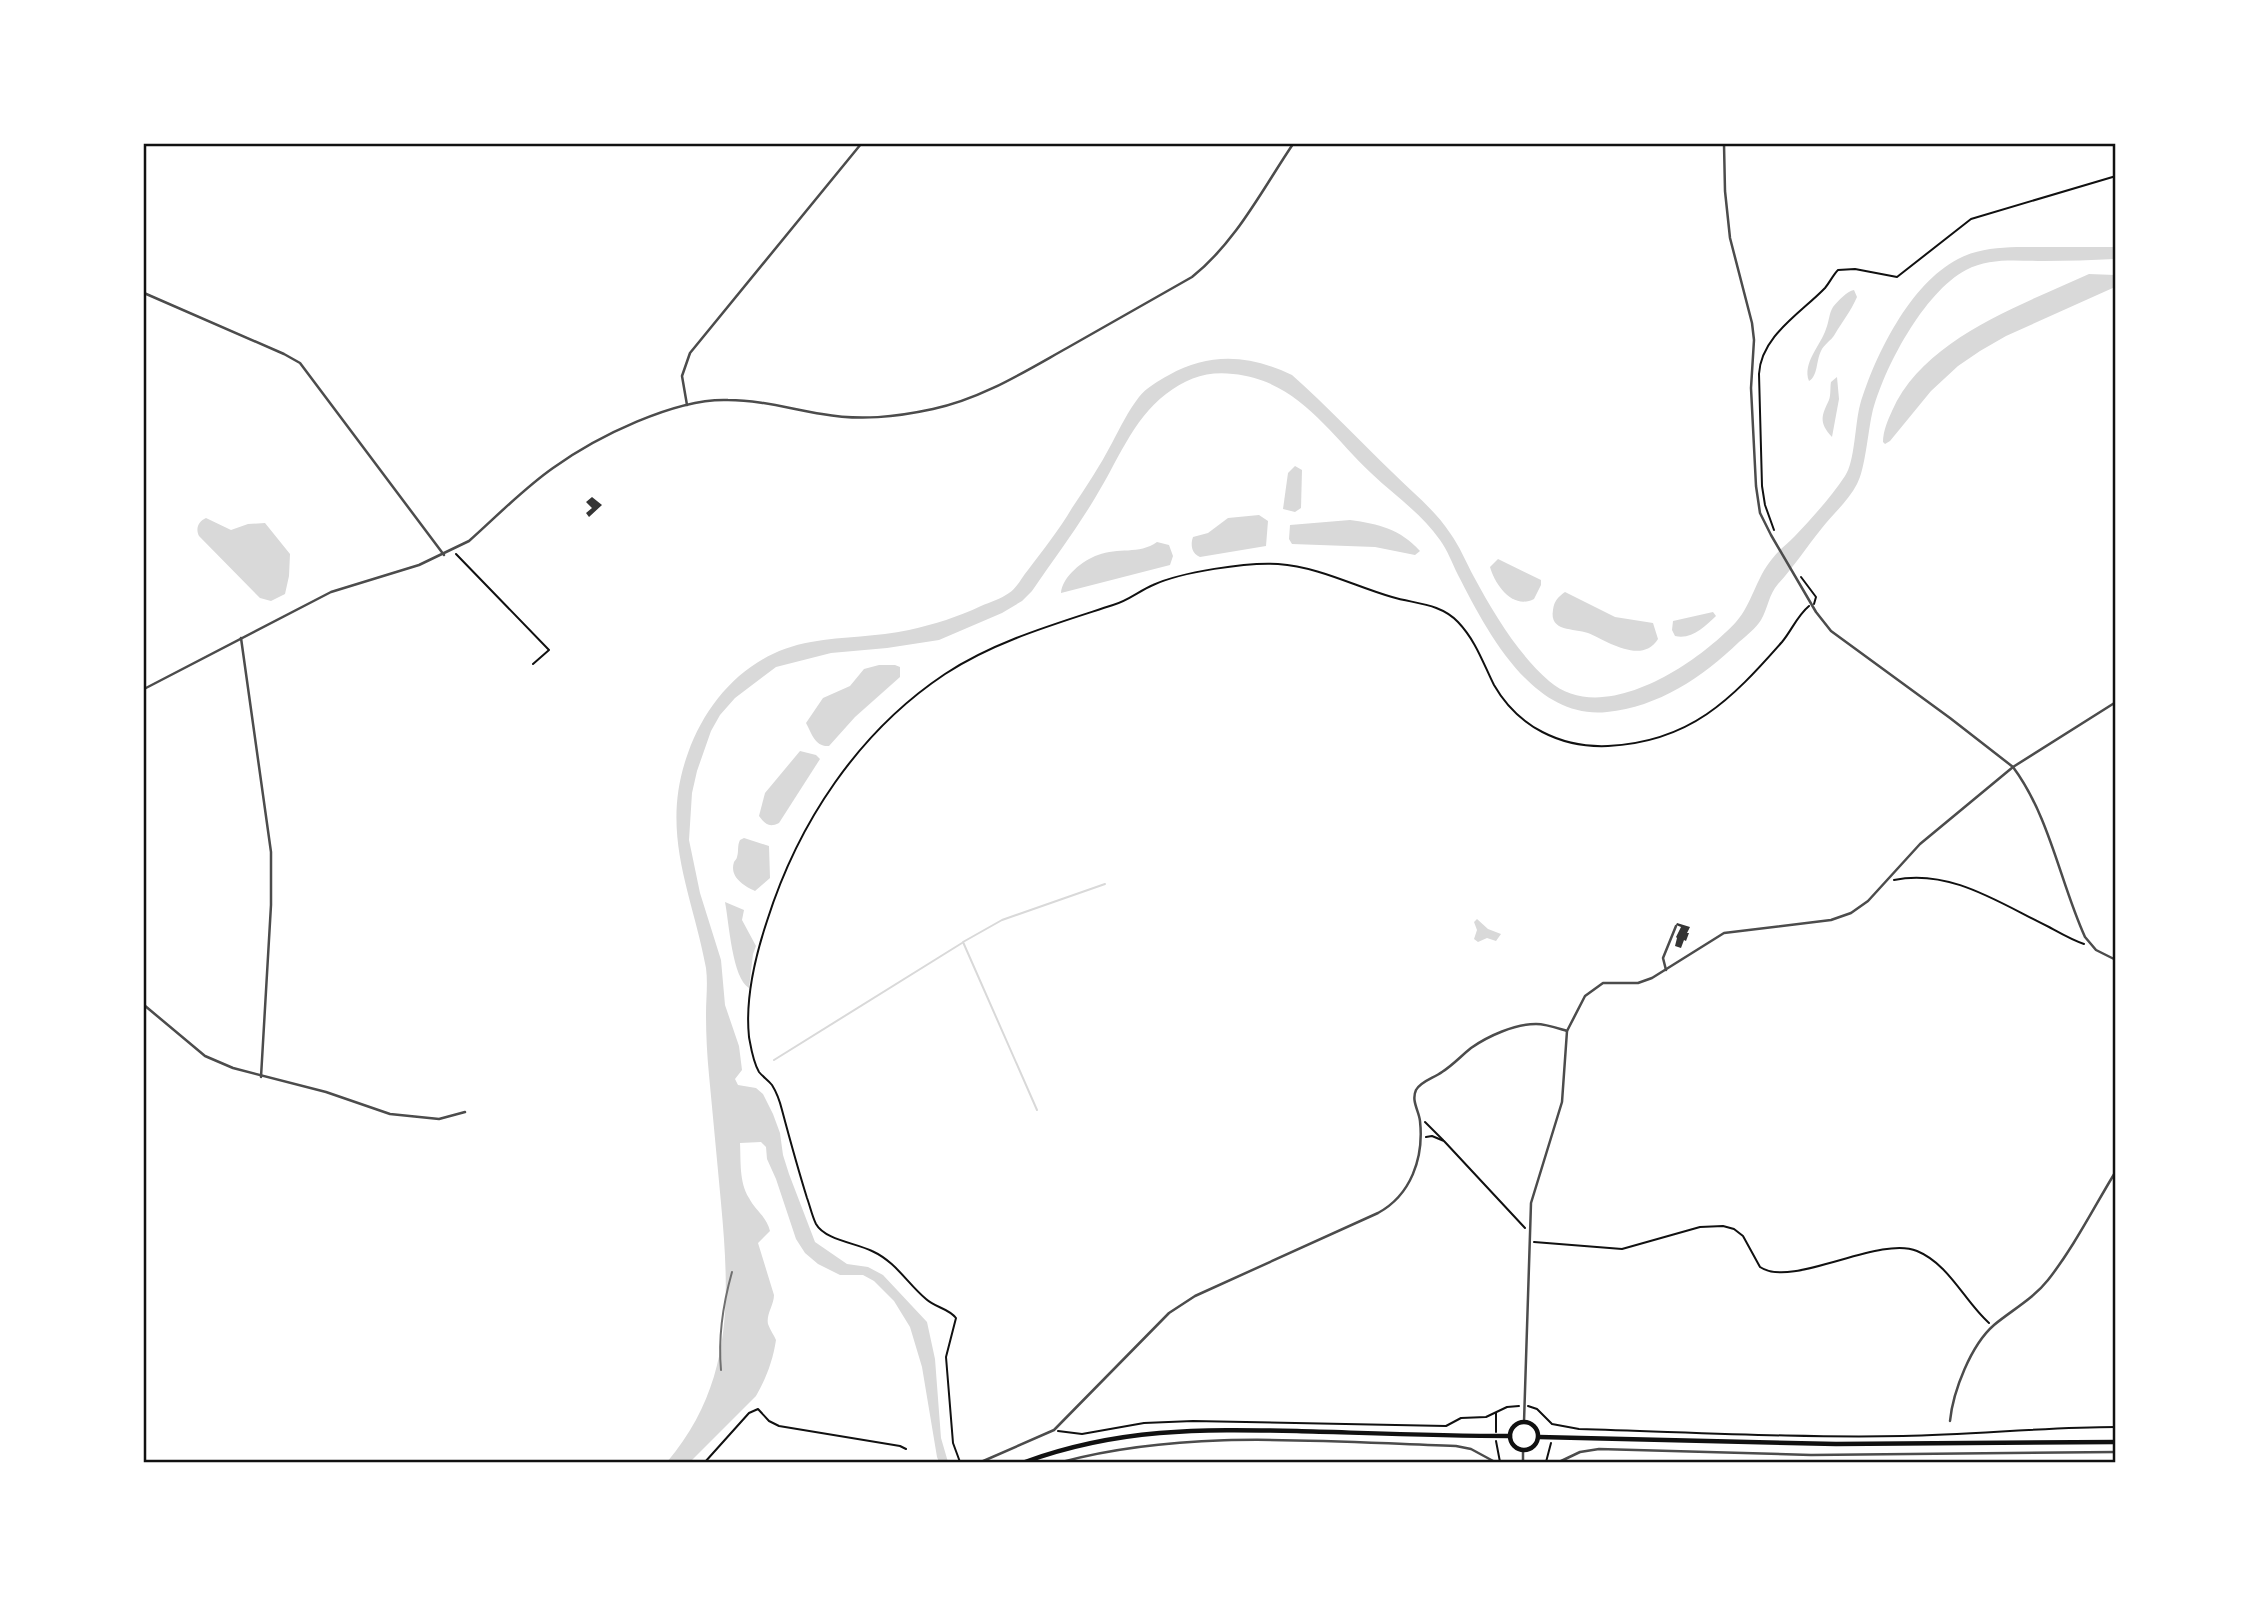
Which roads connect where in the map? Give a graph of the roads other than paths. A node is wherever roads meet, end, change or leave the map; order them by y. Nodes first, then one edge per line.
1 (861, 144) edge
2 (1293, 144) edge
3 (1724, 144) edge
4 (144, 293) edge
5 (687, 405) junction
6 (444, 555) junction
7 (240, 638) junction
8 (144, 690) edge
9 (2116, 702) edge
10 (2012, 768) junction
11 (1676, 926) dead end
12 (2116, 960) edge
13 (1666, 970) junction
14 (144, 1005) edge
15 (1567, 1031) junction
16 (261, 1077) junction
17 (465, 1112) dead end
18 (2116, 1171) edge
19 (1950, 1421) road end
20 (1524, 1422) junction
21 (1510, 1436) junction
22 (1538, 1437) junction
23 (2116, 1442) edge
24 (1524, 1451) junction
25 (2116, 1452) edge
26 (1945, 1455) junction
27 (1078, 1460) edge
28 (981, 1462) edge
29 (1025, 1462) edge
30 (1062, 1462) edge
31 (1495, 1462) edge
32 (1523, 1462) edge
33 (1559, 1462) edge
34 (1945, 1462) edge

1 - 5 street
2 - 5 street
3 - 10 street
4 - 6 street
5 - 6 street
6 - 7 street
7 - 8 street
7 - 16 street
9 - 10 street
10 - 12 street
10 - 13 street
11 - 13 street
13 - 15 street
14 - 16 street
15 - 20 street
15 - 28 street
16 - 17 street
18 - 19 street
20 - 21 main road
20 - 22 main road
21 - 24 main road
21 - 29 main road
22 - 23 main road
22 - 24 main road
24 - 32 street
25 - 26 street
26 - 33 street
26 - 34 street
27 - 30 street
27 - 31 street

